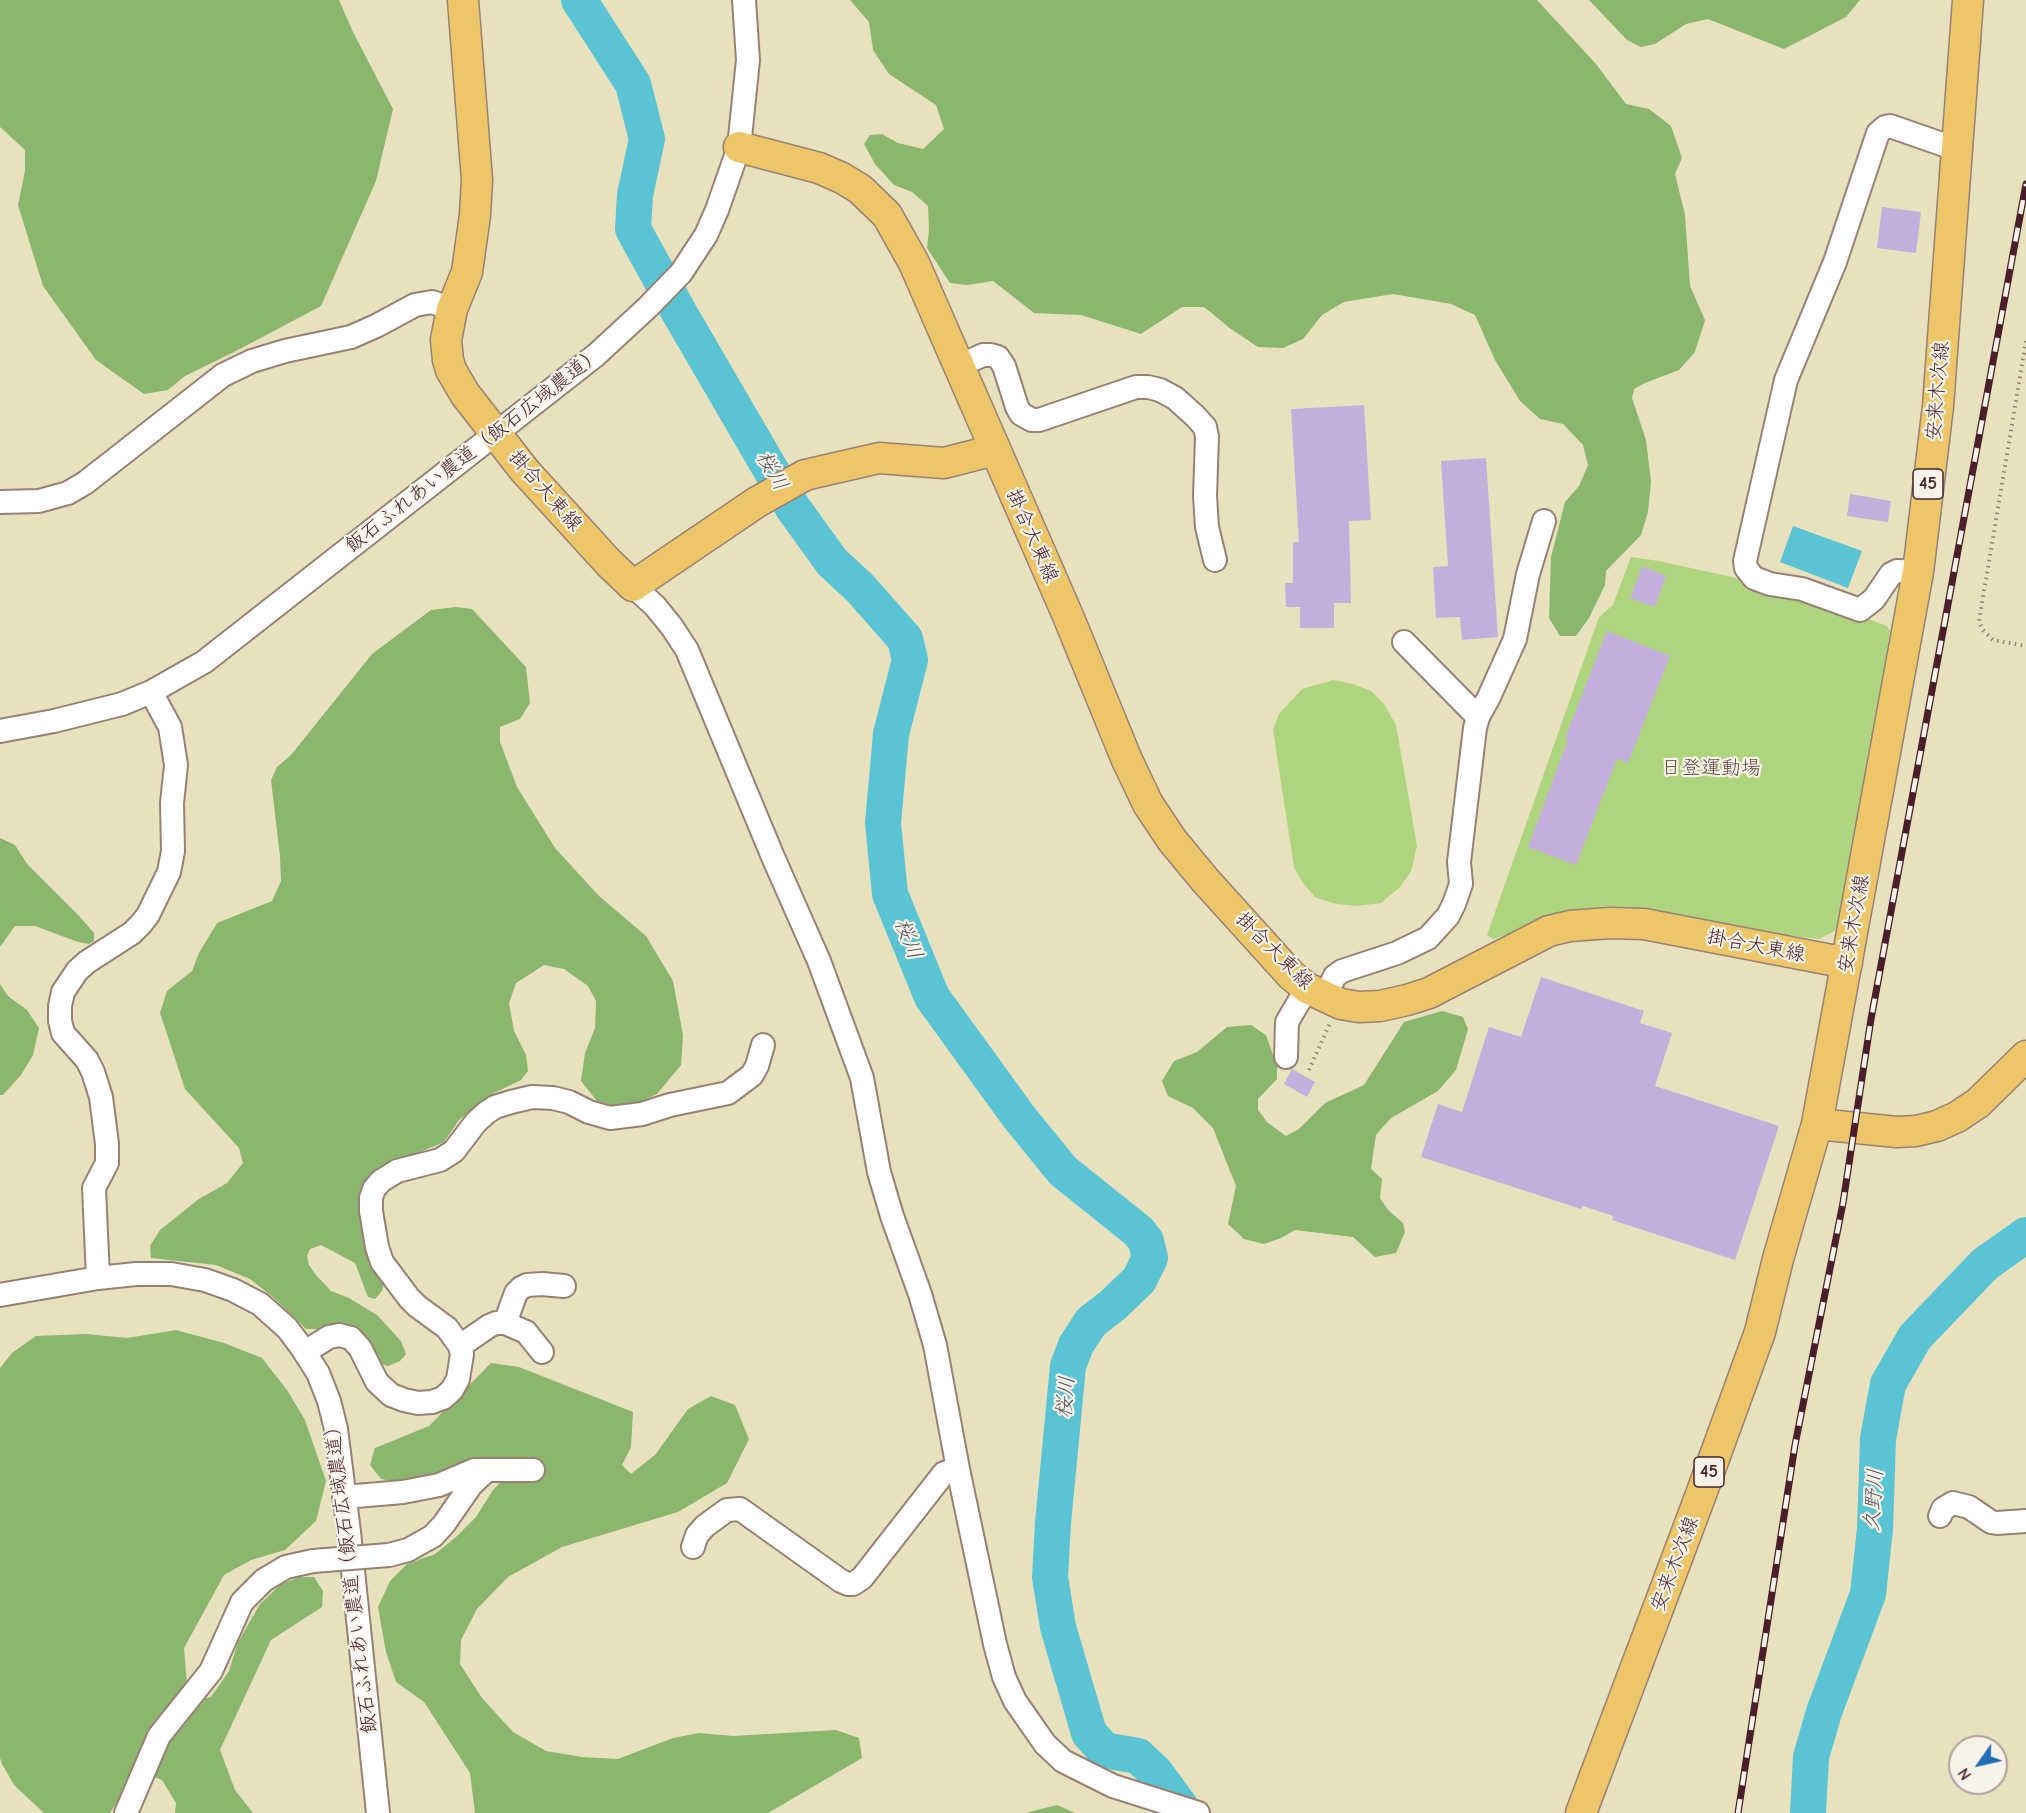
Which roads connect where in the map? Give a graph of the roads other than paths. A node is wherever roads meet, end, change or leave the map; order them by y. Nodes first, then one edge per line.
1 (463, 0) edge
2 (744, 0) edge
3 (1968, 0) edge
4 (740, 147) junction
5 (1956, 149) junction
6 (452, 309) junction
7 (959, 366) junction
8 (496, 434) junction
9 (995, 450) junction
10 (0, 502) edge
11 (1544, 521) dead end
12 (1215, 560) dead end
13 (1918, 572) junction
14 (633, 586) junction
15 (1404, 642) dead end
16 (151, 692) junction
17 (1478, 717) junction
18 (0, 731) edge
19 (1847, 963) junction
20 (1321, 1002) junction
21 (762, 1045) dead end
22 (2026, 1056) edge
23 (1286, 1057) dead end
24 (1817, 1124) junction
25 (98, 1278) junction
26 (564, 1286) dead end
27 (0, 1295) edge
28 (505, 1323) junction
29 (460, 1346) junction
30 (305, 1352) junction
31 (542, 1352) dead end
32 (958, 1469) junction
33 (488, 1470) junction
34 (533, 1470) dead end
35 (345, 1497) junction
36 (1940, 1516) dead end
37 (2026, 1521) edge
38 (693, 1547) dead end
39 (1157, 1804) edge
40 (126, 1813) edge
41 (378, 1813) edge
42 (1198, 1813) edge
43 (1581, 1813) edge

1 - 6 main road, 掛合大東線
2 - 4 street, 飯石ふれあい農道（飯石広域農道）
3 - 5 main road, 安来木次線 / 45
4 - 7 main road, 掛合大東線
4 - 8 street, 飯石ふれあい農道（飯石広域農道）
5 - 13 main road, 安来木次線 / 45
5 - 13 street
6 - 8 main road, 掛合大東線
6 - 10 street
7 - 9 main road, 掛合大東線
7 - 12 street
8 - 14 main road, 掛合大東線
8 - 16 street, 飯石ふれあい農道（飯石広域農道）
9 - 14 main road
9 - 20 main road, 掛合大東線
11 - 17 street
13 - 19 main road, 安来木次線 / 45
14 - 32 street
15 - 17 street
16 - 18 street, 飯石ふれあい農道（飯石広域農道）
16 - 25 street
17 - 20 street
19 - 20 main road, 掛合大東線
19 - 24 main road, 安来木次線 / 45
20 - 23 street
21 - 29 street
22 - 24 main road
24 - 43 main road, 安来木次線 / 45
25 - 27 street, 飯石ふれあい農道（飯石広域農道）
25 - 30 street, 飯石ふれあい農道（飯石広域農道）
26 - 28 street
28 - 29 street
28 - 31 street
29 - 30 street
30 - 35 street, 飯石ふれあい農道（飯石広域農道）
32 - 38 street
32 - 39 street
33 - 34 street
33 - 35 street
33 - 40 street, bridge
35 - 41 street, 飯石ふれあい農道（飯石広域農道）
36 - 37 street
39 - 42 street

